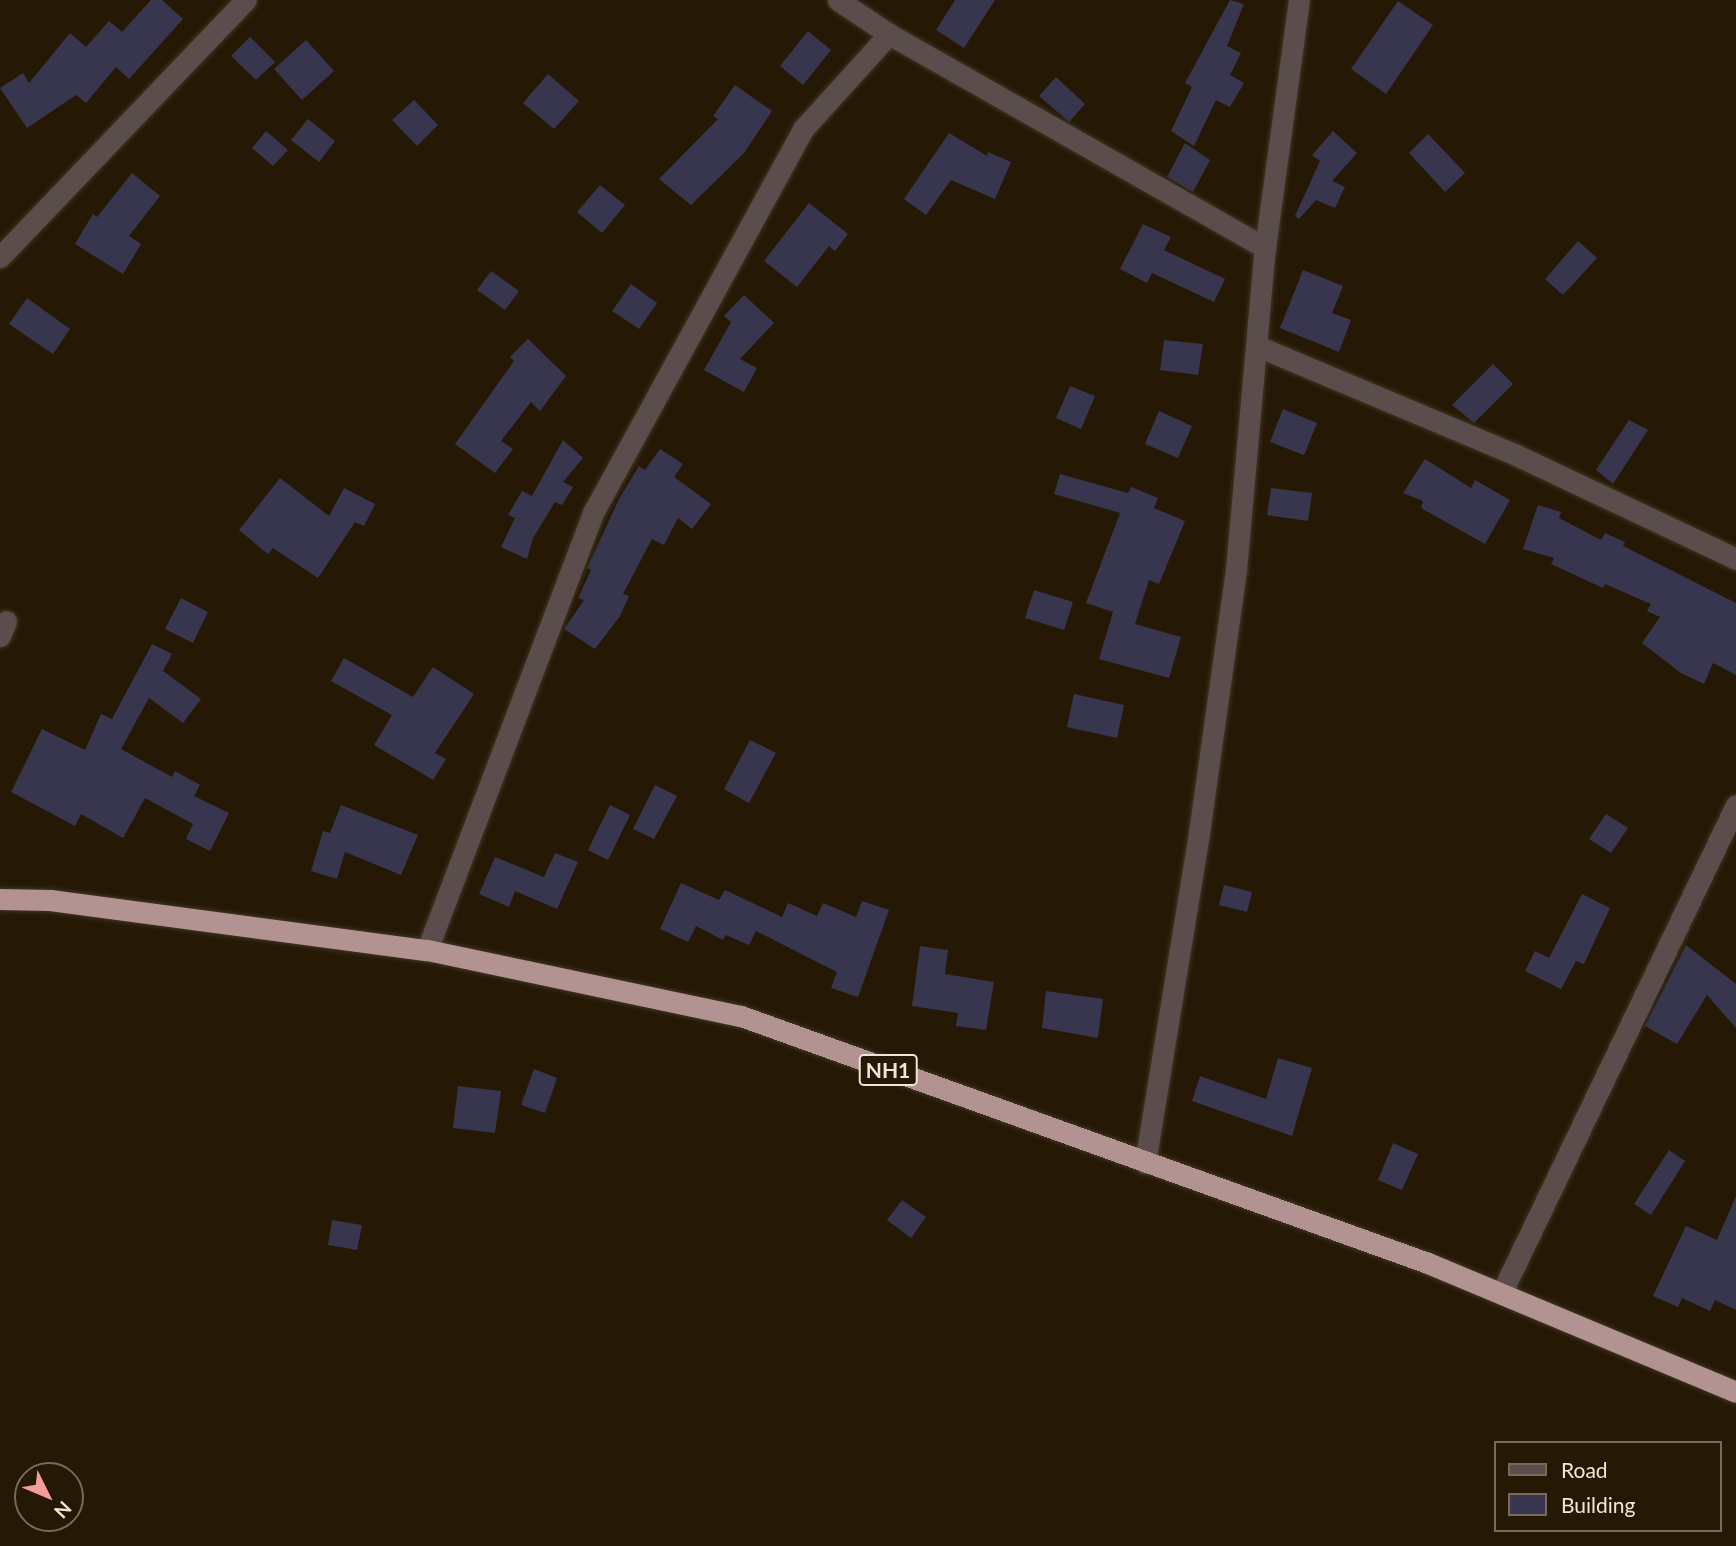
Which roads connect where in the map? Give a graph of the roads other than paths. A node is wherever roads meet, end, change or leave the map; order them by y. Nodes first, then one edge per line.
1 (246, 0) edge
2 (838, 0) edge
3 (1300, 0) edge
4 (889, 34) junction
5 (1265, 248) junction
6 (0, 257) edge
7 (1257, 346) junction
8 (1736, 559) edge
9 (1736, 805) edge
10 (0, 899) edge
11 (427, 950) junction
12 (1145, 1163) junction
13 (1502, 1292) junction
14 (1736, 1392) edge

1 - 6 street
2 - 4 street
3 - 5 street
4 - 5 street
4 - 11 street
5 - 7 street
7 - 8 street
7 - 12 street
9 - 13 street
10 - 11 highway, NH1
11 - 12 highway, NH1
12 - 13 highway, NH1
13 - 14 highway, NH1

